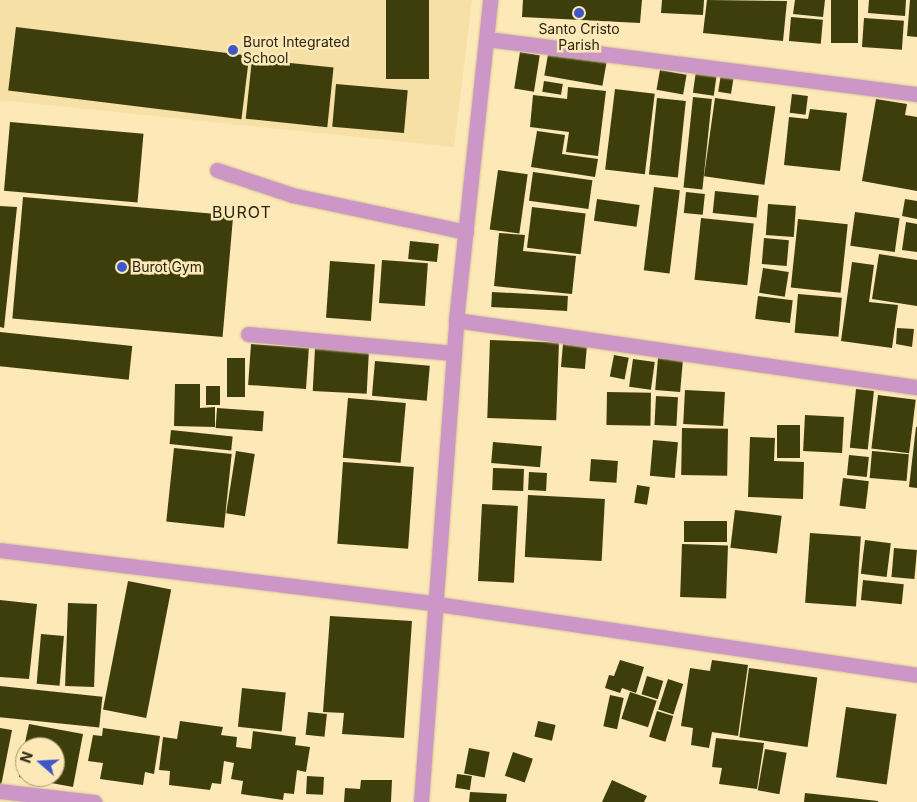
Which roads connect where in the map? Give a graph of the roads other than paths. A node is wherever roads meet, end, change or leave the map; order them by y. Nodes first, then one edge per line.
1 (490, 0) edge
2 (487, 39) junction
3 (917, 94) edge
4 (217, 170) dead end
5 (466, 232) junction
6 (456, 320) junction
7 (248, 334) dead end
8 (454, 353) junction
9 (917, 387) edge
10 (0, 550) edge
11 (437, 604) junction
12 (917, 675) edge
13 (0, 791) edge
14 (94, 802) edge
15 (422, 802) edge

1 - 2 street
2 - 3 street
2 - 5 street
4 - 5 street
5 - 6 street
6 - 8 street
6 - 9 street
7 - 8 street
8 - 11 street
10 - 11 street
11 - 12 street
11 - 15 street
13 - 14 street

